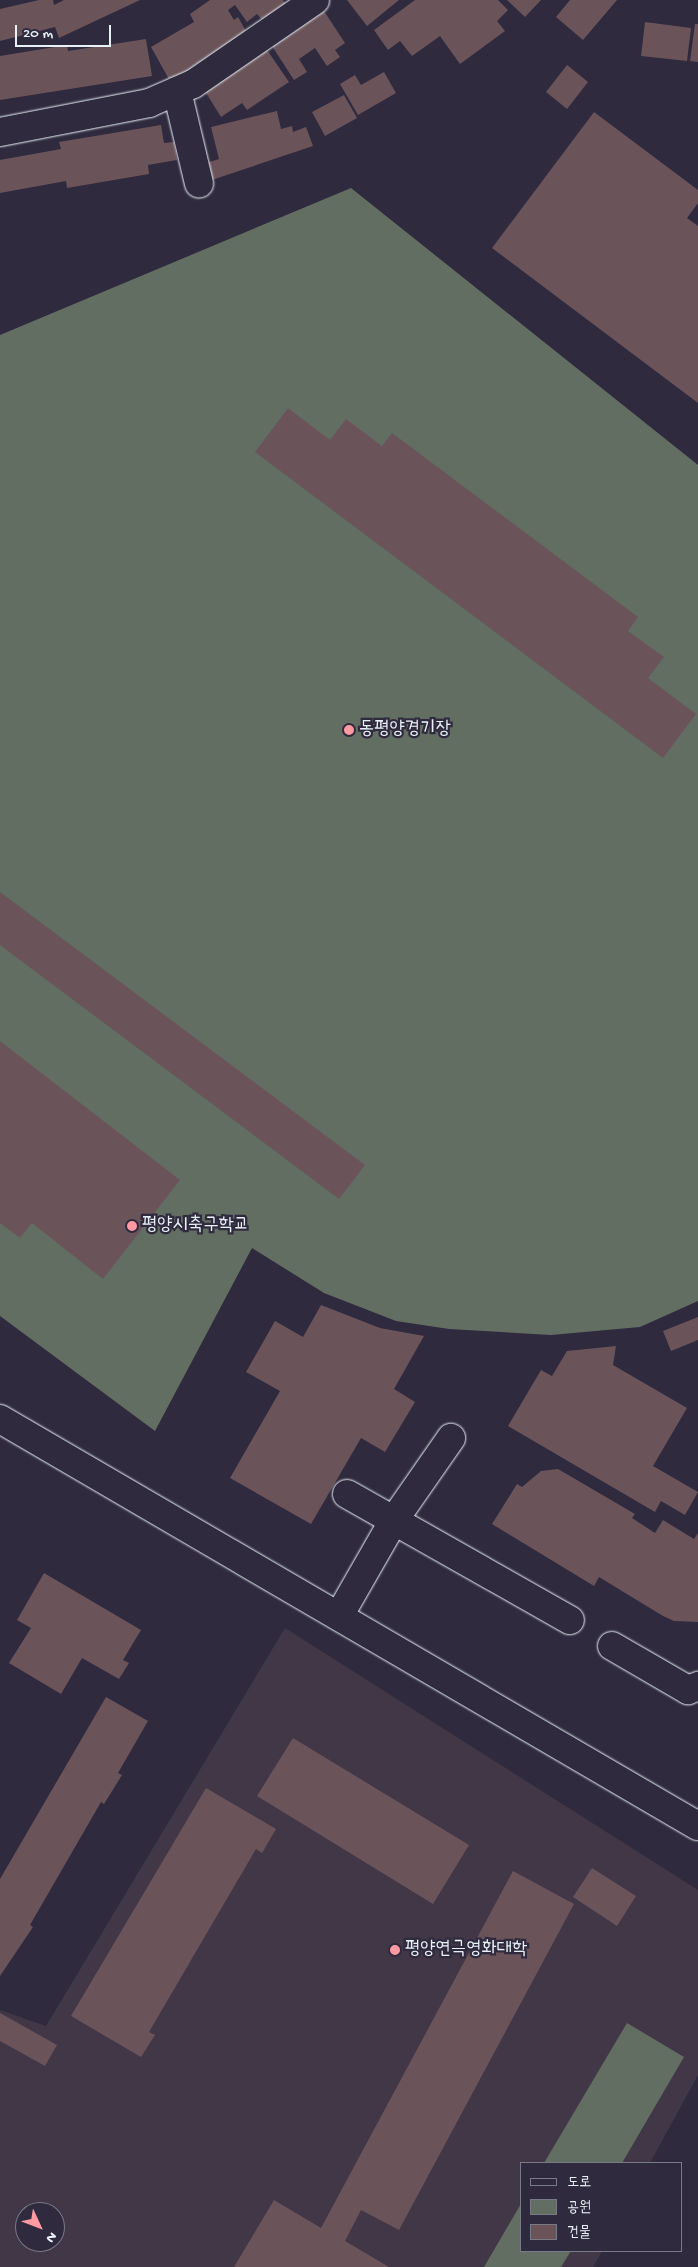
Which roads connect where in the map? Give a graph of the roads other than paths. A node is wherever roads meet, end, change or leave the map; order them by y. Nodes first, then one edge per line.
1 (315, 0) edge
2 (176, 91) junction
3 (0, 132) edge
4 (199, 183) dead end
5 (0, 1419) edge
6 (451, 1438) dead end
7 (347, 1494) dead end
8 (394, 1520) junction
9 (338, 1616) junction
10 (570, 1620) dead end
11 (612, 1646) dead end
12 (698, 1686) edge
13 (698, 1826) edge

1 - 2 street
2 - 3 street
2 - 4 street
5 - 9 street
6 - 8 street
7 - 8 street
8 - 9 street
8 - 10 street
9 - 13 street
11 - 12 street

